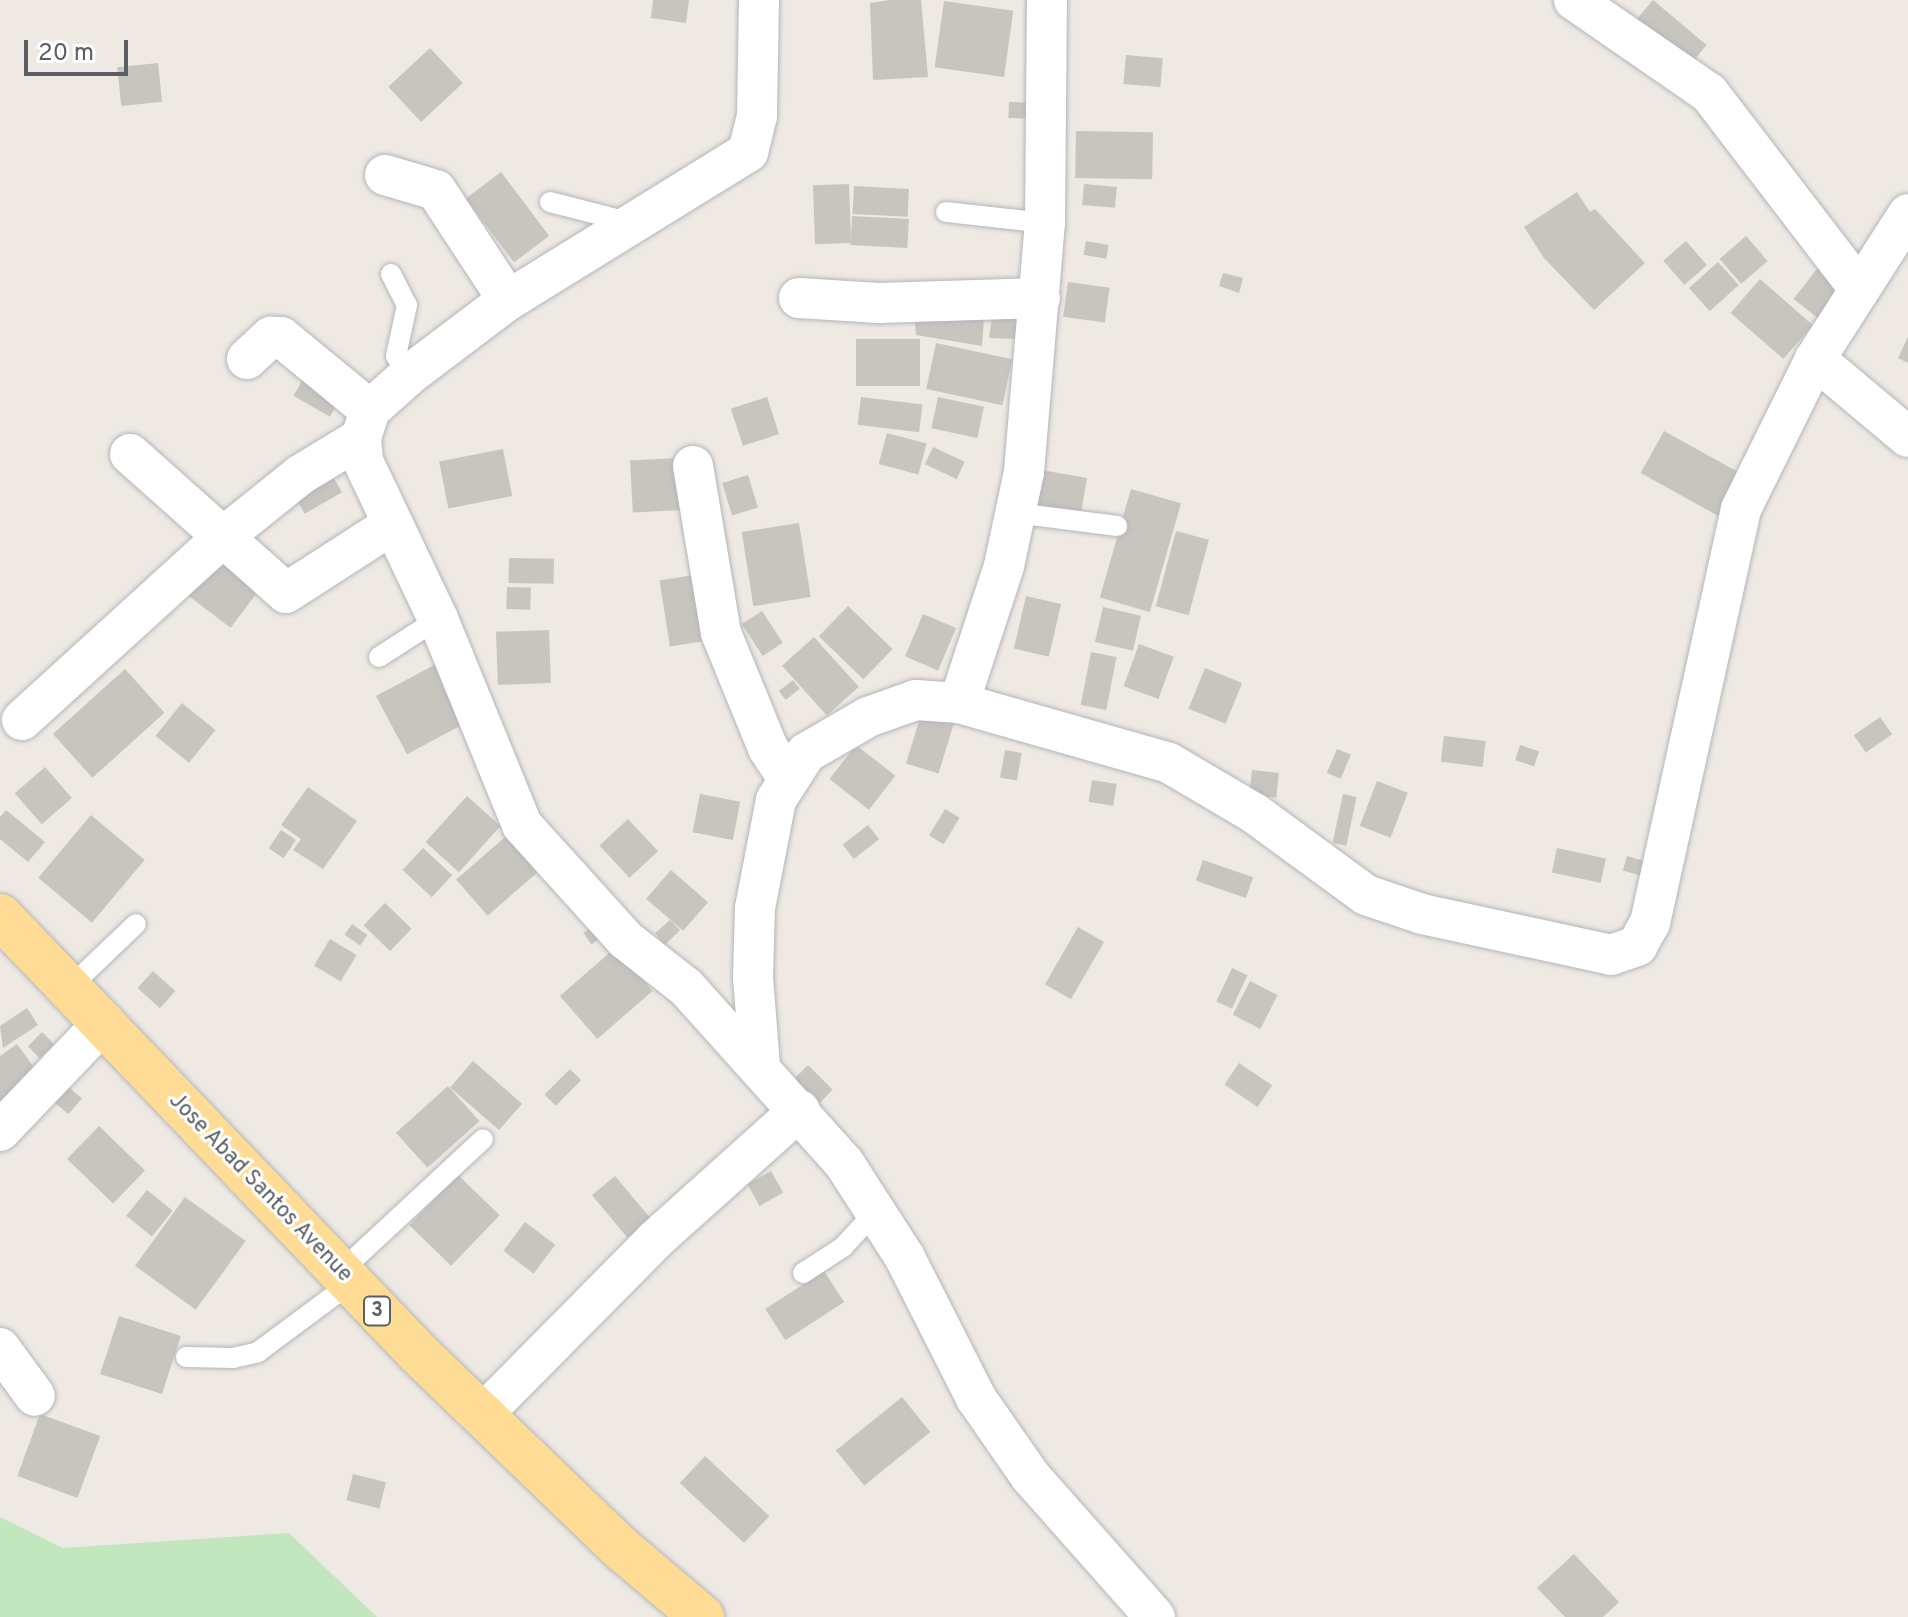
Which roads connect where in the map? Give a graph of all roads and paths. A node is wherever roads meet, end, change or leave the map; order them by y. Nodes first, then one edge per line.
1 (759, 0) edge
2 (1047, 0) edge
3 (1574, 0) edge
4 (385, 175) dead end
5 (550, 202) dead end
6 (946, 212) dead end
7 (1908, 214) edge
8 (632, 223) junction
9 (1045, 223) junction
10 (391, 274) dead end
11 (1858, 287) junction
12 (799, 298) dead end
13 (1040, 298) junction
14 (508, 300) junction
15 (247, 359) dead end
16 (1815, 359) junction
17 (409, 375) junction
18 (366, 424) junction
19 (1908, 437) edge
20 (130, 454) dead end
21 (693, 466) dead end
22 (1016, 513) junction
23 (393, 524) junction
24 (1117, 526) dead end
25 (223, 537) junction
26 (438, 619) junction
27 (379, 657) dead end
28 (959, 703) junction
29 (22, 720) dead end
30 (786, 776) junction
31 (0, 916) edge
32 (136, 924) dead end
33 (70, 987) junction
34 (104, 1022) junction
35 (760, 1066) junction
36 (800, 1110) junction
37 (0, 1131) edge
38 (483, 1139) dead end
39 (876, 1211) junction
40 (803, 1273) dead end
41 (345, 1277) junction
42 (0, 1348) edge
43 (186, 1357) dead end
44 (35, 1396) dead end
45 (483, 1414) junction
46 (702, 1617) edge
47 (1155, 1617) edge

1 - 8 street
2 - 9 street
3 - 11 street
4 - 14 street
5 - 8 lane
6 - 9 lane
7 - 11 street
8 - 14 street
9 - 13 street
10 - 17 lane
11 - 16 street
12 - 13 street
13 - 22 street
14 - 17 street
15 - 18 street
16 - 19 street
16 - 28 street
17 - 18 street
18 - 23 street
18 - 25 street
20 - 25 street
21 - 30 street
22 - 24 lane
22 - 28 street
23 - 25 street
23 - 26 street
25 - 29 street
26 - 27 lane
26 - 35 street
28 - 30 street
30 - 35 street
31 - 33 highway, Jose Abad Santos Avenue / 3
32 - 33 lane
33 - 34 highway, Jose Abad Santos Avenue / 3
34 - 37 street
34 - 41 highway, Jose Abad Santos Avenue / 3
35 - 36 street
36 - 39 street
36 - 45 street
38 - 41 lane
39 - 40 lane
39 - 47 street
41 - 43 lane
41 - 45 highway, Jose Abad Santos Avenue / 3
42 - 44 street
45 - 46 highway, Jose Abad Santos Avenue / 3

